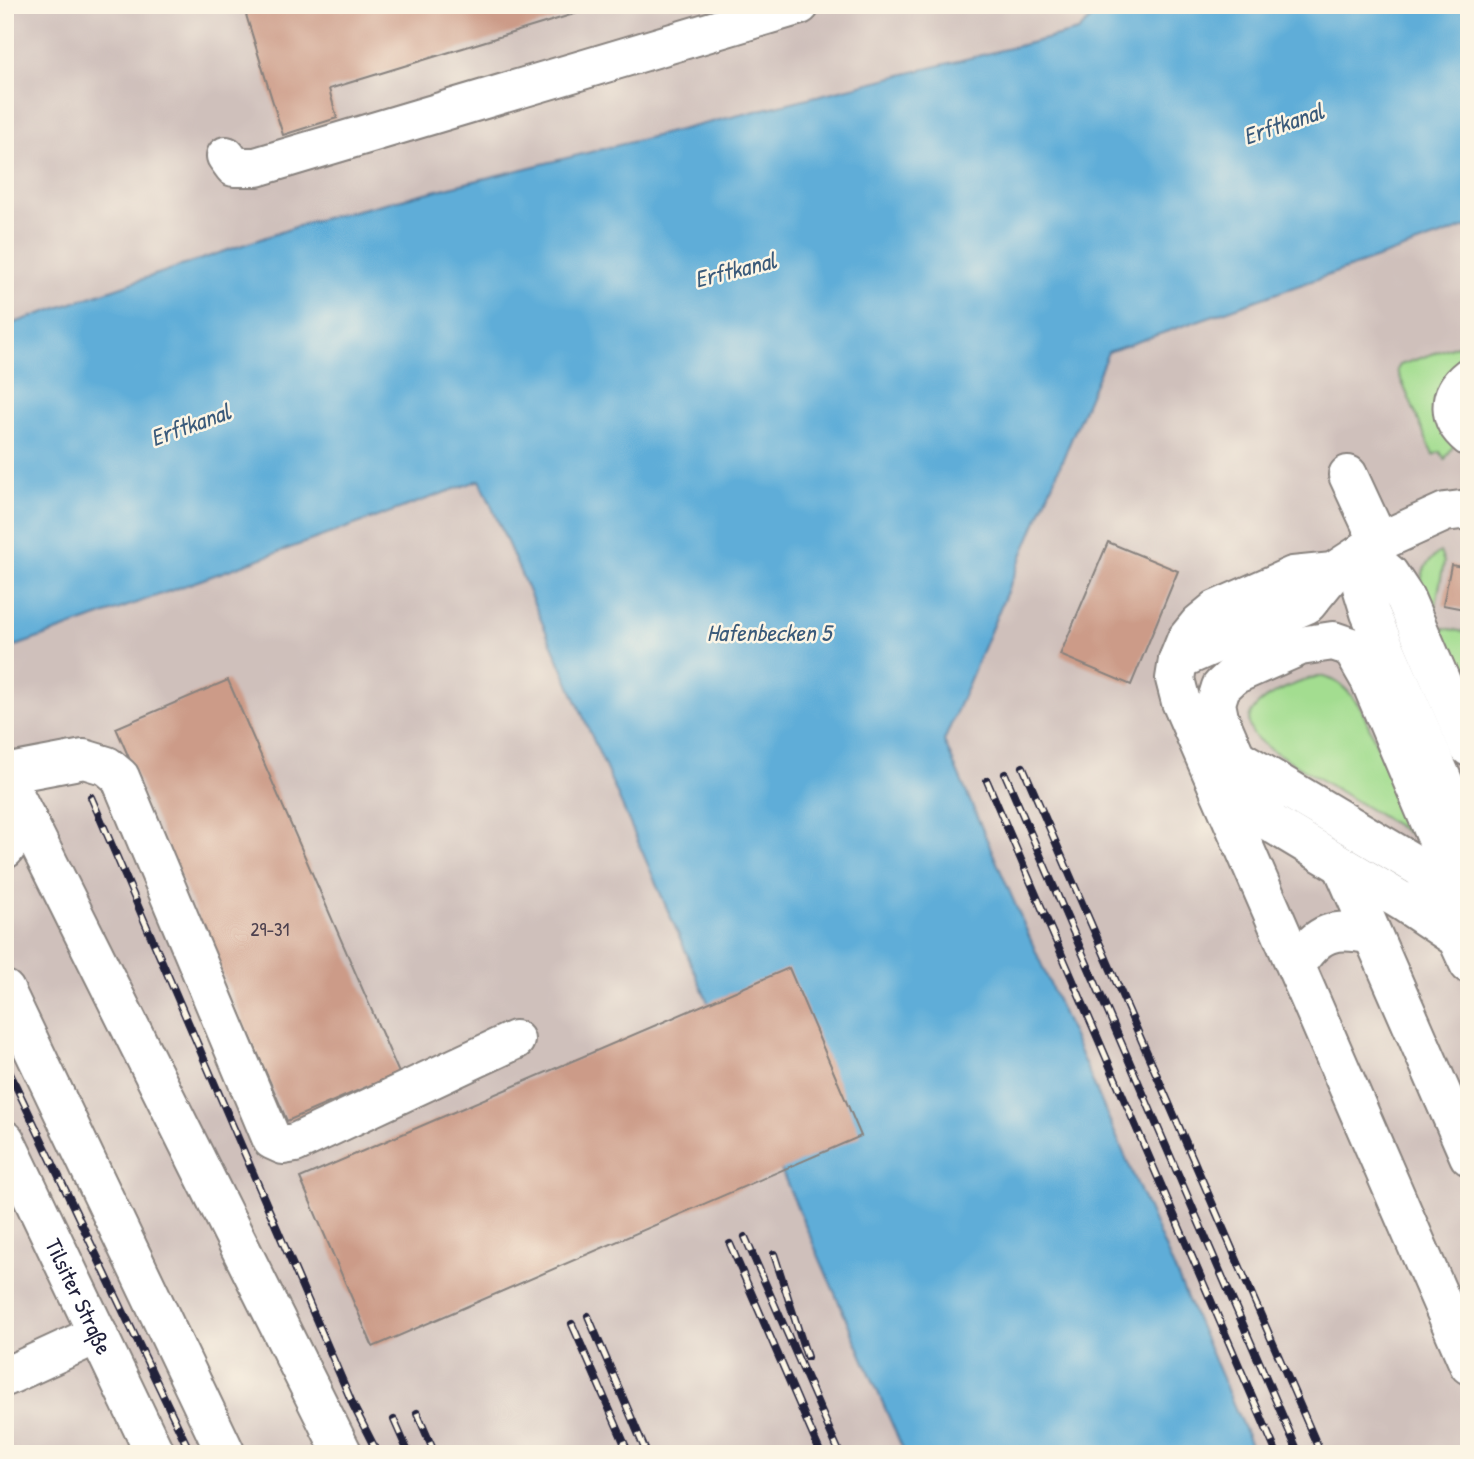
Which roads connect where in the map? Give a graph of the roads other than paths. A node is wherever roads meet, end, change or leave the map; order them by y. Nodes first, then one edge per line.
1 (800, 5) edge
2 (226, 156) dead end
3 (1469, 377) edge
4 (1469, 437) edge
5 (1348, 475) dead end
6 (1469, 509) edge
7 (1358, 555) junction
8 (1469, 747) edge
9 (1235, 757) junction
10 (5, 775) edge
11 (1469, 792) edge
12 (27, 819) junction
13 (1469, 841) edge
14 (5, 849) edge
15 (1343, 867) junction
16 (1372, 934) junction
17 (1465, 935) edge
18 (1296, 965) junction
19 (5, 990) edge
20 (515, 1040) dead end
21 (5, 1140) edge
22 (1469, 1156) edge
23 (98, 1334) junction
24 (1469, 1365) edge
25 (5, 1377) edge
26 (155, 1454) edge
27 (226, 1454) edge
28 (343, 1454) edge

1 - 2 street
3 - 4 street
5 - 7 street
6 - 7 street
7 - 8 street
7 - 11 street
7 - 13 street
7 - 18 street
9 - 15 street
9 - 17 street
9 - 17 street
10 - 12 street
10 - 20 street
12 - 14 street
12 - 28 street
15 - 16 street
15 - 17 street
16 - 18 street
16 - 22 street
18 - 24 street
19 - 27 street
21 - 23 street, Tilsiter Straße
23 - 25 street
23 - 26 street, Tilsiter Straße

